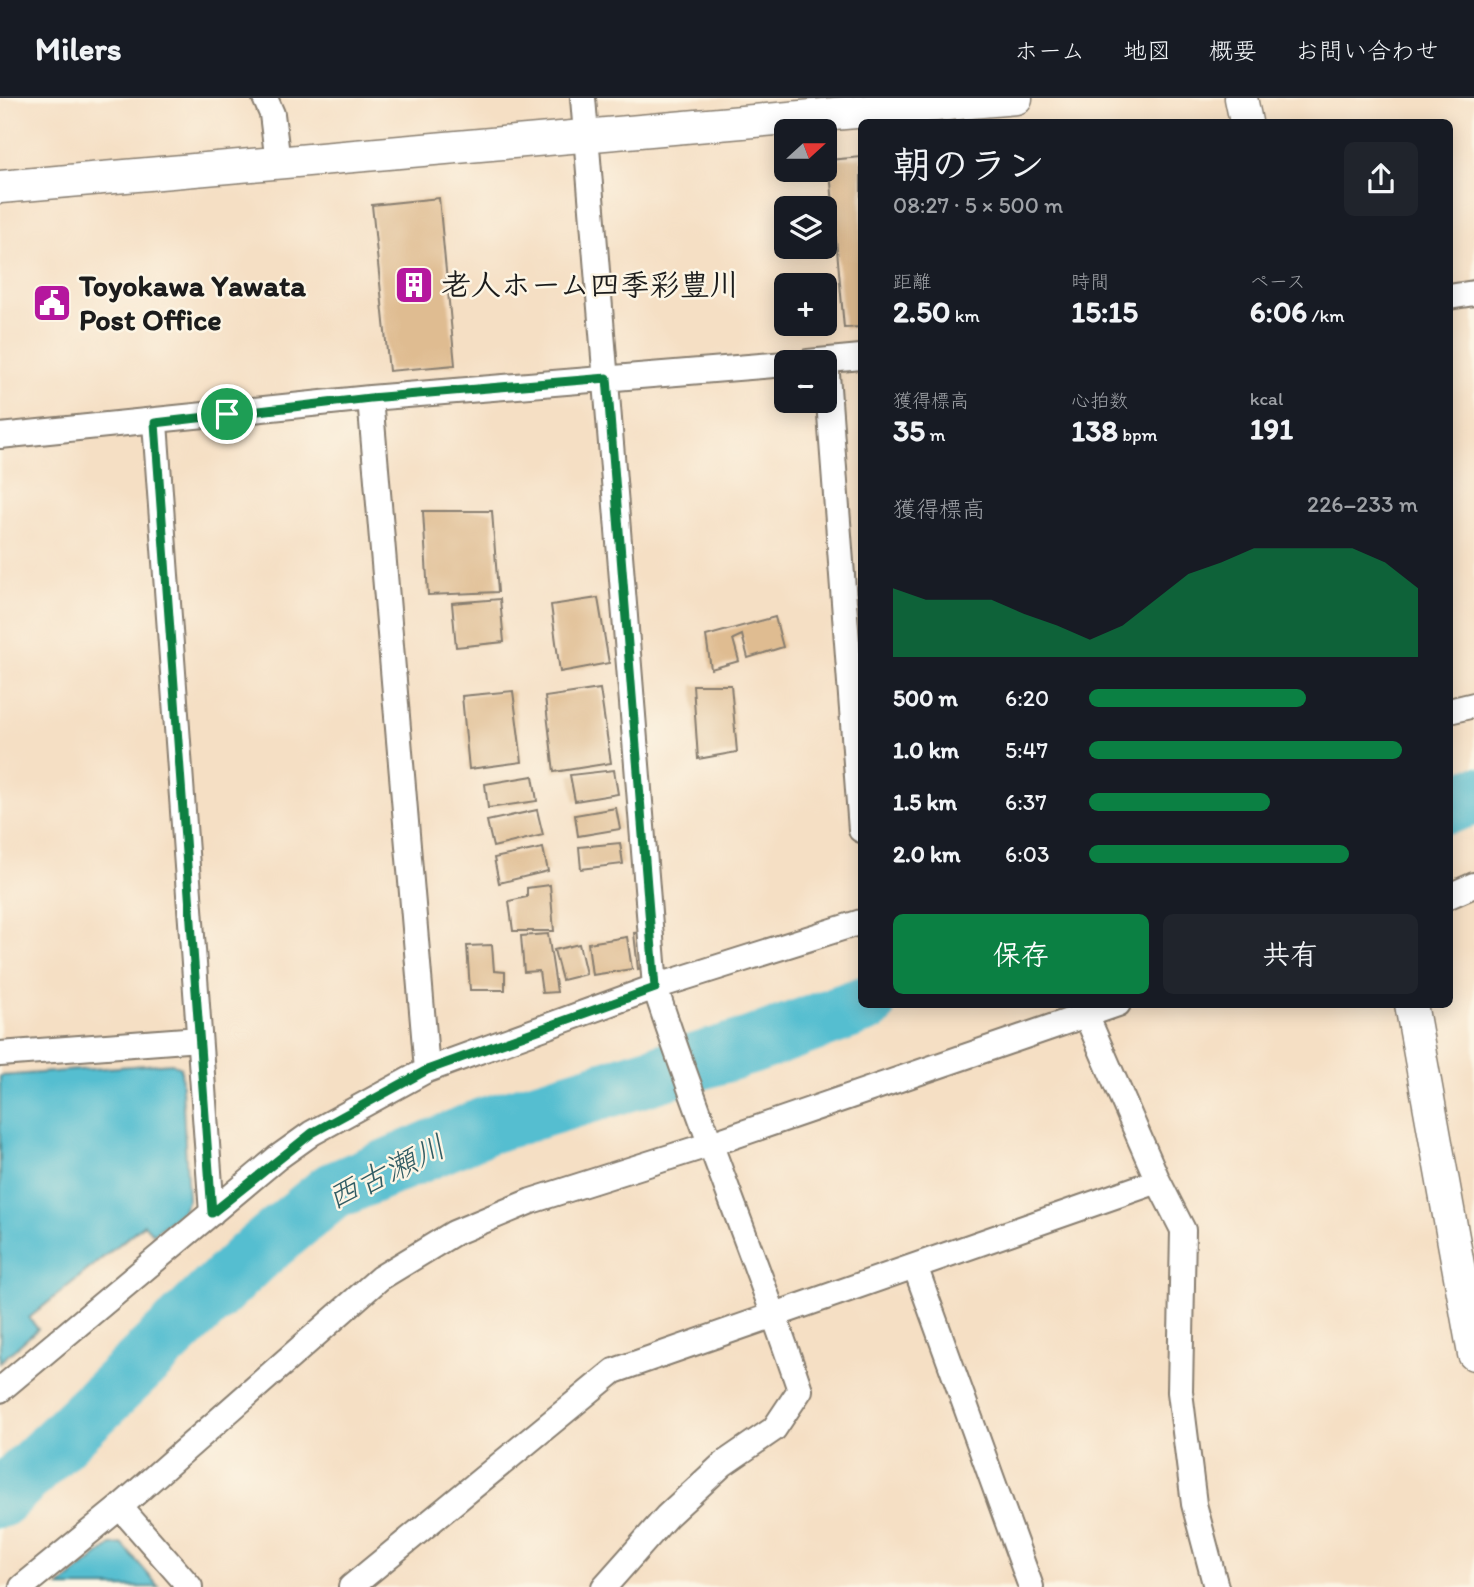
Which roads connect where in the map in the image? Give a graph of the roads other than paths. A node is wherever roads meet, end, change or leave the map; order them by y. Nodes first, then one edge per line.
1 (265, 98) edge
2 (583, 98) edge
3 (1016, 98) edge
4 (1241, 98) edge
5 (1245, 119) edge
6 (586, 135) junction
7 (278, 163) junction
8 (0, 187) edge
9 (1474, 293) edge
10 (1453, 296) edge
11 (858, 357) edge
12 (837, 360) edge
13 (774, 365) edge
14 (607, 378) junction
15 (370, 398) junction
16 (822, 413) edge
17 (155, 423) junction
18 (0, 436) edge
19 (1474, 705) edge
20 (1453, 710) edge
21 (858, 798) edge
22 (1474, 885) edge
23 (1453, 894) edge
24 (858, 923) edge
25 (655, 988) junction
26 (1108, 1008) edge
27 (1412, 1008) edge
28 (1087, 1017) junction
29 (199, 1039) junction
30 (0, 1054) edge
31 (427, 1070) junction
32 (708, 1145) junction
33 (1158, 1181) junction
34 (212, 1213) junction
35 (915, 1266) junction
36 (775, 1315) junction
37 (1474, 1354) edge
38 (0, 1390) edge
39 (120, 1507) junction
40 (22, 1587) edge
41 (190, 1587) edge
42 (351, 1587) edge
43 (604, 1587) edge
44 (1031, 1587) edge
45 (1216, 1587) edge

1 - 7 street
2 - 6 street
3 - 6 street
4 - 5 street
6 - 7 street
6 - 14 street
7 - 8 street
9 - 10 street
11 - 12 street
13 - 14 street
14 - 15 street
14 - 25 street
15 - 17 street
15 - 31 street
16 - 21 street
17 - 18 street
17 - 29 street
19 - 20 street
22 - 23 street
24 - 25 street
25 - 31 street
25 - 32 street
26 - 28 street
27 - 37 street
28 - 32 street
28 - 33 street
29 - 30 street
29 - 34 street
31 - 34 street
32 - 36 street
32 - 39 street
33 - 35 street
33 - 45 street
34 - 38 street
35 - 36 street
35 - 44 street
36 - 42 street
36 - 43 street
39 - 40 street
39 - 41 street

